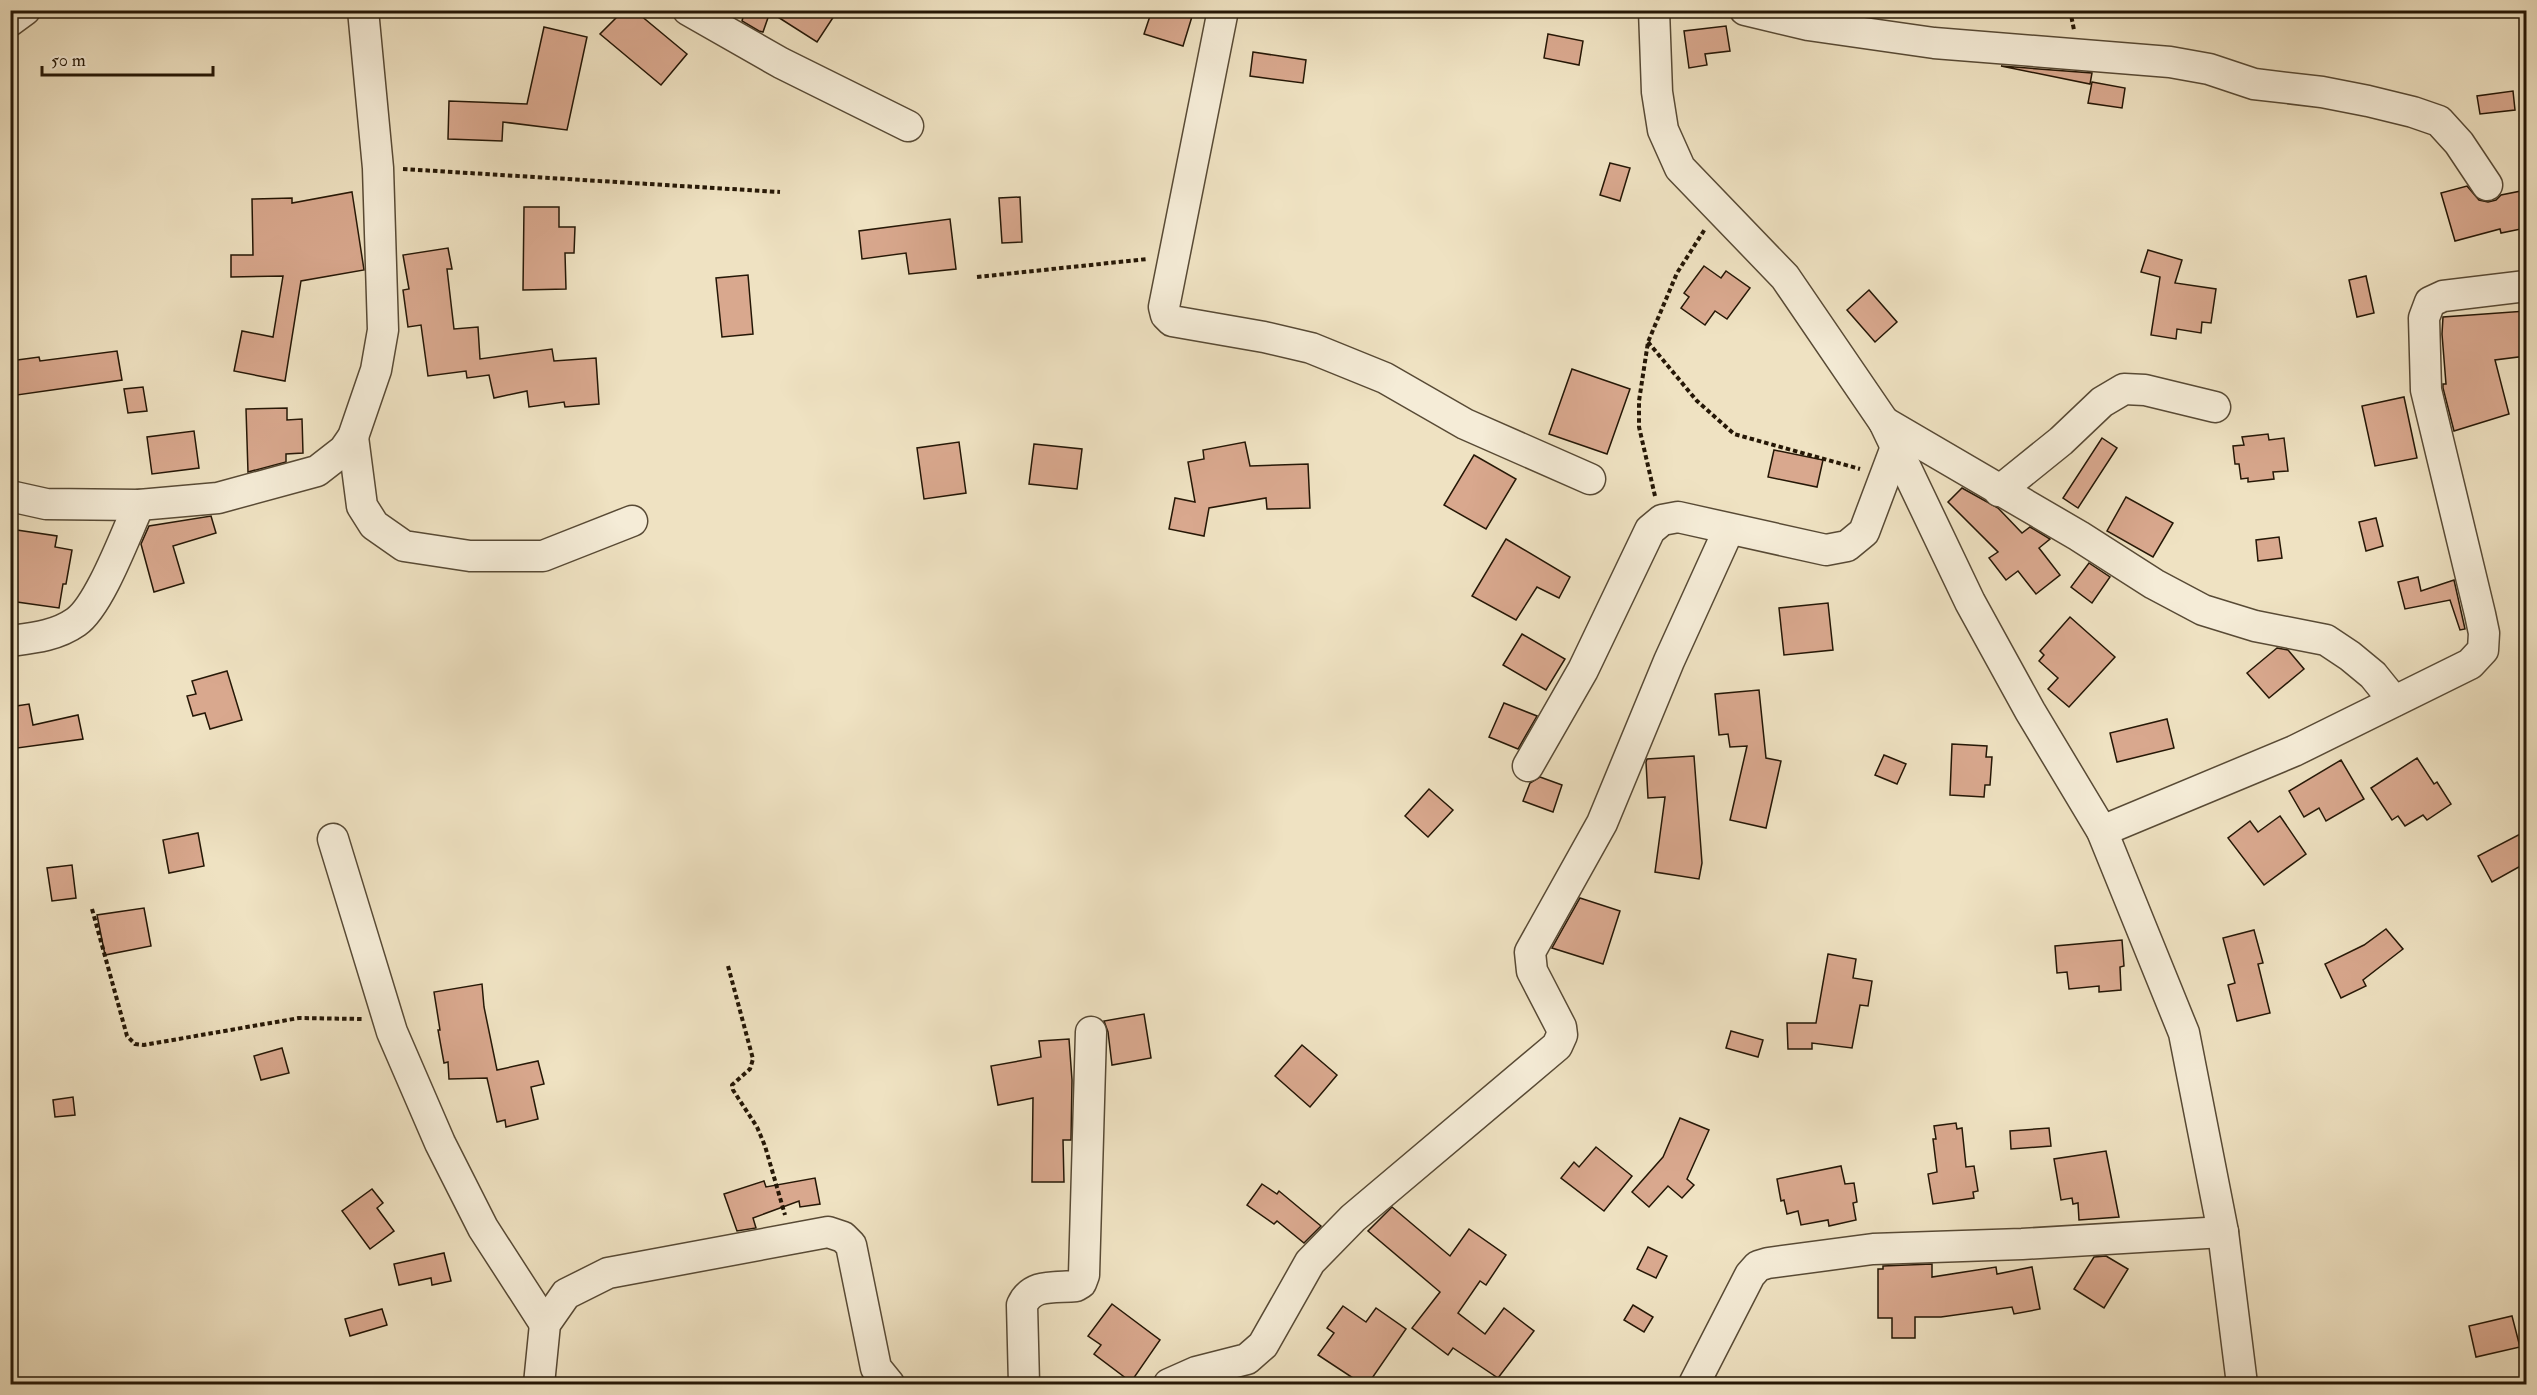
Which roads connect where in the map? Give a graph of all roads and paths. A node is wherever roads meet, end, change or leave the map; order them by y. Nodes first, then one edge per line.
1 (25, 10) edge
2 (363, 10) edge
3 (688, 10) edge
4 (1223, 10) edge
5 (1653, 10) edge
6 (1745, 10) edge
7 (10, 21) edge
8 (908, 126) dead end
9 (378, 168) junction
10 (2487, 185) dead end
11 (780, 192) dead end
12 (1718, 208) junction
13 (1175, 256) junction
14 (977, 277) dead end
15 (2526, 286) edge
16 (1648, 342) junction
17 (2215, 407) dead end
18 (1890, 435) junction
19 (353, 436) junction
20 (1886, 477) junction
21 (1590, 479) dead end
22 (1999, 491) junction
23 (10, 496) edge
24 (139, 505) junction
25 (1662, 520) junction
26 (632, 521) dead end
27 (1729, 529) junction
28 (10, 641) edge
29 (2394, 701) junction
30 (1528, 766) dead end
31 (2102, 831) junction
32 (333, 839) dead end
33 (92, 909) dead end
34 (728, 966) dead end
35 (389, 1019) junction
36 (1091, 1032) dead end
37 (2223, 1232) junction
38 (792, 1239) junction
39 (545, 1324) junction
40 (1242, 1372) edge
41 (539, 1384) edge
42 (889, 1384) edge
43 (1024, 1384) edge
44 (1169, 1384) edge
45 (1694, 1384) edge
46 (2242, 1384) edge

1 - 7 street
2 - 9 street
3 - 8 street
4 - 13 street
5 - 12 street
6 - 10 street
9 - 11 path
9 - 19 street
12 - 16 path
12 - 18 street
13 - 14 path
13 - 21 street
15 - 29 street
16 - 20 path
16 - 25 path
17 - 22 street
18 - 20 street
18 - 22 street
18 - 31 street
19 - 24 street
19 - 26 street
20 - 27 street
22 - 29 street
23 - 24 street
24 - 28 street
25 - 27 street
25 - 30 street
27 - 40 street
29 - 31 street
31 - 37 street
32 - 35 street
33 - 35 path
34 - 38 path
35 - 39 street
36 - 43 street
37 - 45 street
37 - 46 street
38 - 39 street
38 - 42 street
39 - 41 street
40 - 44 street

